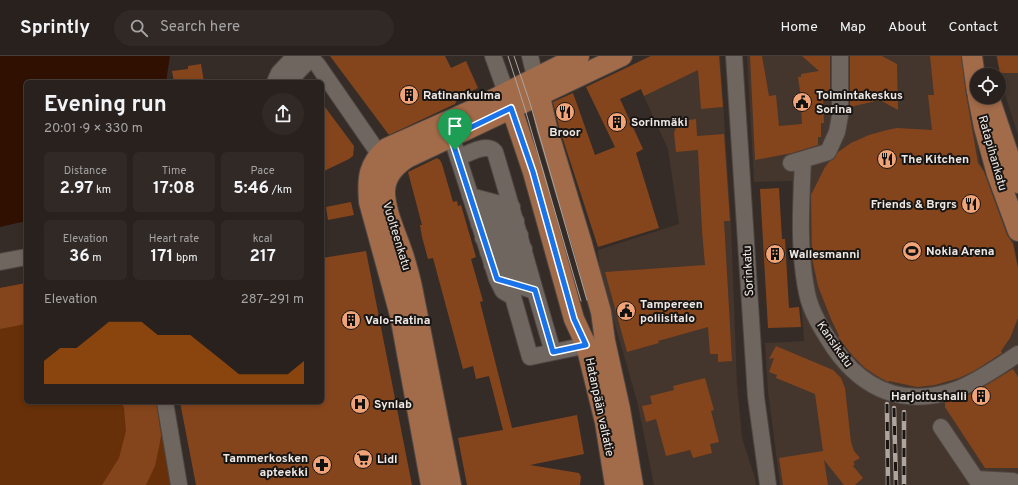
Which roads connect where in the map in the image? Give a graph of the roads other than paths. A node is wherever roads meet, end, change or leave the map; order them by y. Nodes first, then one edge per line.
1 (295, 56) edge
2 (494, 56) edge
3 (530, 56) edge
4 (579, 56) edge
5 (622, 56) edge
6 (734, 56) edge
7 (840, 56) edge
8 (972, 56) edge
9 (975, 56) edge
10 (315, 60) edge
11 (974, 68) edge
12 (979, 68) edge
13 (275, 80) edge
14 (290, 80) edge
15 (538, 86) junction
16 (508, 100) junction
17 (979, 104) edge
18 (991, 104) edge
19 (449, 129) junction
20 (375, 148) dead end
21 (458, 158) junction
22 (1018, 184) edge
23 (1018, 231) edge
24 (490, 240) junction
25 (523, 249) junction
26 (24, 257) edge
27 (0, 262) edge
28 (595, 343) junction
29 (553, 352) junction
30 (1018, 354) edge
31 (165, 404) edge
32 (941, 427) dead end
33 (179, 485) edge
34 (431, 485) edge
35 (450, 485) edge
36 (615, 485) edge
37 (633, 485) edge
38 (768, 485) edge
39 (1016, 485) edge

1 - 13 street
2 - 16 street, Hatanpään valtatie
3 - 15 street, Hatanpään valtatie
4 - 15 main road, Vuolteenkatu
5 - 15 main road, Vuolteenkatu
6 - 38 street, Sorinkatu
7 - 30 street, Kansikatu
8 - 11 main road
9 - 12 main road
10 - 14 street
10 - 20 street
15 - 16 main road, Vuolteenkatu
15 - 28 main road, Hatanpään valtatie
16 - 19 main road, Vuolteenkatu
16 - 28 main road, Hatanpään valtatie
17 - 23 main road, Ratapihankatu
18 - 22 main road, Ratapihankatu
19 - 21 street
19 - 34 main road, Vuolteenkatu
19 - 35 main road, Vuolteenkatu
21 - 24 street
21 - 25 street
24 - 25 street
24 - 25 street
24 - 25 street
24 - 29 street
25 - 29 street
26 - 27 street
28 - 29 street
28 - 36 main road, Hatanpään valtatie
28 - 37 main road, Hatanpään valtatie
31 - 33 street
32 - 39 street

